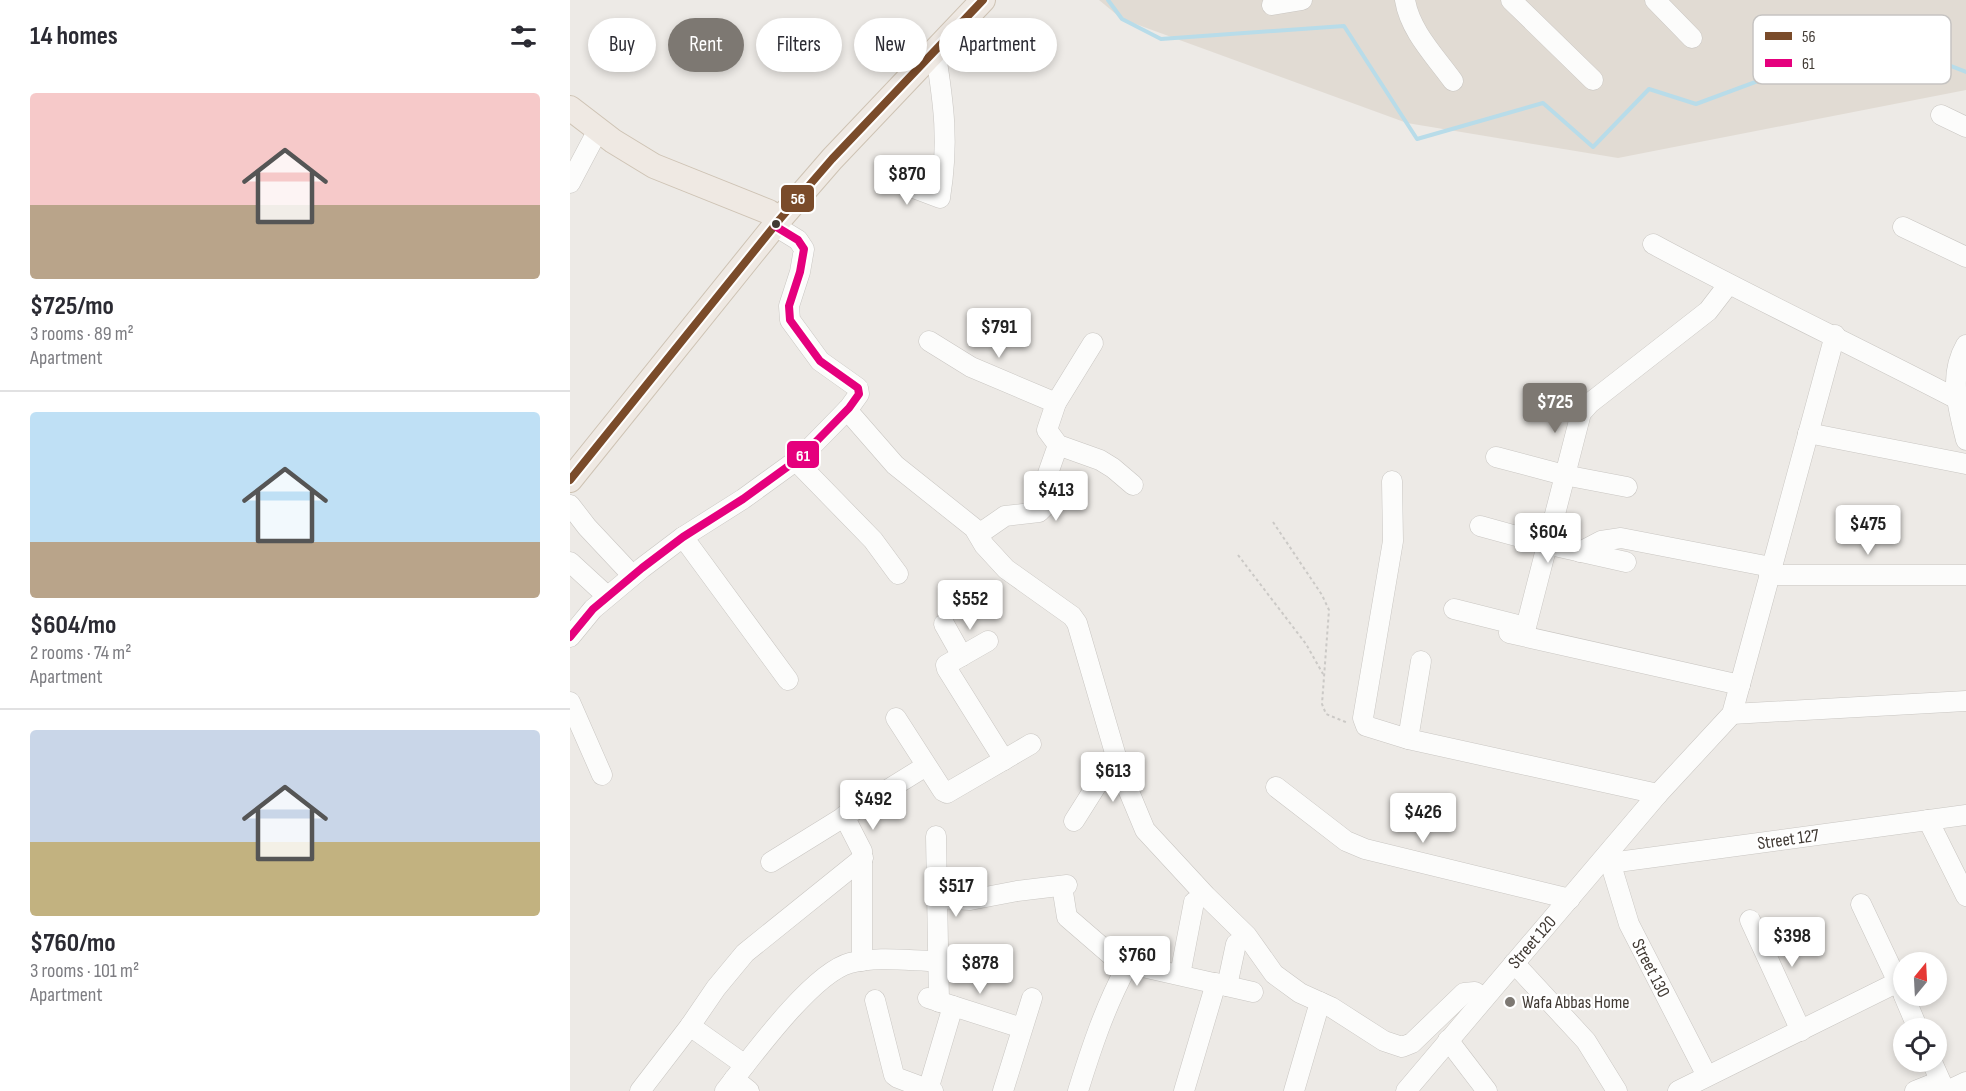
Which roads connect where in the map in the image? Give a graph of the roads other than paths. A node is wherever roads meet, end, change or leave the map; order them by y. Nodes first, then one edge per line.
1 (964, 0) edge
2 (983, 0) edge
3 (1302, 0) edge
4 (1405, 0) edge
5 (1511, 0) edge
6 (1655, 0) edge
7 (1272, 5) dead end
8 (1692, 38) dead end
9 (935, 49) junction
10 (1593, 80) dead end
11 (1453, 81) dead end
12 (570, 108) edge
13 (1941, 115) dead end
14 (1966, 127) edge
15 (598, 130) junction
16 (887, 178) dead end
17 (570, 183) edge
18 (775, 219) junction
19 (1903, 227) dead end
20 (1653, 244) dead end
21 (1966, 257) edge
22 (1728, 285) junction
23 (1835, 335) junction
24 (929, 341) dead end
25 (1093, 343) dead end
26 (1966, 345) edge
27 (1955, 398) junction
28 (1056, 403) junction
29 (847, 410) junction
30 (1808, 433) junction
31 (1966, 440) edge
32 (1058, 445) junction
33 (1496, 457) dead end
34 (570, 460) edge
35 (796, 461) junction
36 (1966, 464) edge
37 (1564, 475) junction
38 (570, 480) edge
39 (1392, 481) dead end
40 (1133, 485) dead end
41 (1628, 488) dead end
42 (570, 505) edge
43 (1480, 526) dead end
44 (979, 534) junction
45 (683, 537) junction
46 (1546, 544) junction
47 (1580, 552) junction
48 (570, 562) edge
49 (1626, 562) dead end
50 (1770, 571) junction
51 (897, 574) dead end
52 (632, 575) junction
53 (1966, 575) edge
54 (607, 596) junction
55 (1454, 609) dead end
56 (944, 624) dead end
57 (1490, 628) dead end
58 (1532, 634) junction
59 (570, 637) edge
60 (988, 641) dead end
61 (962, 656) junction
62 (1421, 661) dead end
63 (788, 680) dead end
64 (1740, 685) junction
65 (1966, 701) edge
66 (570, 702) edge
67 (1732, 714) junction
68 (896, 718) dead end
69 (1408, 738) junction
70 (1031, 744) dead end
71 (1115, 756) junction
72 (1004, 760) junction
73 (926, 766) junction
74 (602, 775) dead end
75 (1276, 787) dead end
76 (1658, 794) junction
77 (1966, 815) edge
78 (844, 816) junction
79 (1928, 820) junction
80 (1074, 821) dead end
81 (936, 836) dead end
82 (862, 858) junction
83 (1609, 859) junction
84 (771, 862) dead end
85 (1966, 896) edge
86 (937, 898) junction
87 (1570, 899) junction
88 (1194, 902) dead end
89 (1861, 904) dead end
90 (1750, 920) dead end
91 (1236, 944) dead end
92 (862, 961) junction
93 (939, 961) junction
94 (1514, 963) junction
95 (1126, 968) junction
96 (1893, 972) edge
97 (1180, 975) junction
98 (1221, 985) junction
99 (1253, 992) dead end
100 (1893, 994) edge
101 (1032, 998) dead end
102 (1484, 998) junction
103 (875, 1000) dead end
104 (940, 1002) junction
105 (1320, 1002) junction
106 (690, 1026) junction
107 (1022, 1028) junction
108 (1801, 1030) junction
109 (1448, 1040) junction
110 (1937, 1072) edge
111 (1707, 1076) junction
112 (738, 1082) edge
113 (1966, 1082) edge
114 (1944, 1088) edge
115 (931, 1090) edge
116 (640, 1091) edge
117 (1003, 1091) edge
118 (1078, 1091) edge
119 (1184, 1091) edge
120 (1293, 1091) edge
121 (1406, 1091) edge
122 (1487, 1091) edge
123 (1617, 1091) edge
124 (1678, 1091) edge
125 (1916, 1091) edge

1 - 18 main road
2 - 9 main road
3 - 7 street
4 - 11 street
5 - 10 street
6 - 8 street
9 - 16 street
9 - 18 main road
12 - 15 main road
13 - 14 street
15 - 17 street
15 - 18 main road
18 - 29 street
18 - 34 main road
18 - 38 main road
19 - 21 street
20 - 22 street
22 - 23 street
22 - 37 street
23 - 27 street
23 - 30 street
24 - 28 street
25 - 28 street
26 - 27 street
27 - 31 street
28 - 32 street
29 - 35 street
29 - 44 street
30 - 36 street
30 - 50 street
32 - 40 street
32 - 44 street
33 - 37 street
35 - 45 street
35 - 51 street
37 - 41 street
37 - 46 street
39 - 69 street
42 - 52 street
43 - 46 street
44 - 71 street
45 - 52 street
45 - 63 street
46 - 47 street
46 - 58 street
47 - 49 street
47 - 50 street
48 - 54 street
50 - 53 street
50 - 64 street
52 - 54 street
54 - 59 street
55 - 58 street
56 - 61 street
57 - 58 street
58 - 64 street
60 - 61 street
61 - 72 street
62 - 69 street
64 - 67 street
65 - 67 street
66 - 74 street
67 - 76 street, Street 120
68 - 73 street
69 - 76 street
70 - 72 street
71 - 80 street
71 - 105 street
72 - 73 street
73 - 78 street
75 - 87 street
76 - 83 street, Street 120
77 - 79 street, Street 127
78 - 82 street
78 - 84 street
79 - 83 street, Street 127
79 - 85 street
81 - 86 street
82 - 92 street
82 - 106 street
83 - 87 street, Street 120
83 - 111 street, Street 130
86 - 93 street
86 - 95 street
87 - 94 street, Street 120
88 - 97 street
89 - 96 street
90 - 108 street
91 - 98 street
92 - 93 street
92 - 112 street
93 - 104 street
94 - 102 street, Street 120
94 - 123 street
95 - 97 street
95 - 118 street
97 - 98 street
98 - 99 street
98 - 119 street
100 - 108 street
101 - 107 street
102 - 105 street
102 - 109 street, Street 120
103 - 115 street
104 - 107 street
104 - 115 street
105 - 120 street
106 - 112 street
106 - 116 street
107 - 117 street
108 - 111 street
109 - 121 street, Street 120
109 - 122 street
110 - 114 street
111 - 124 street
113 - 114 street
114 - 125 street

